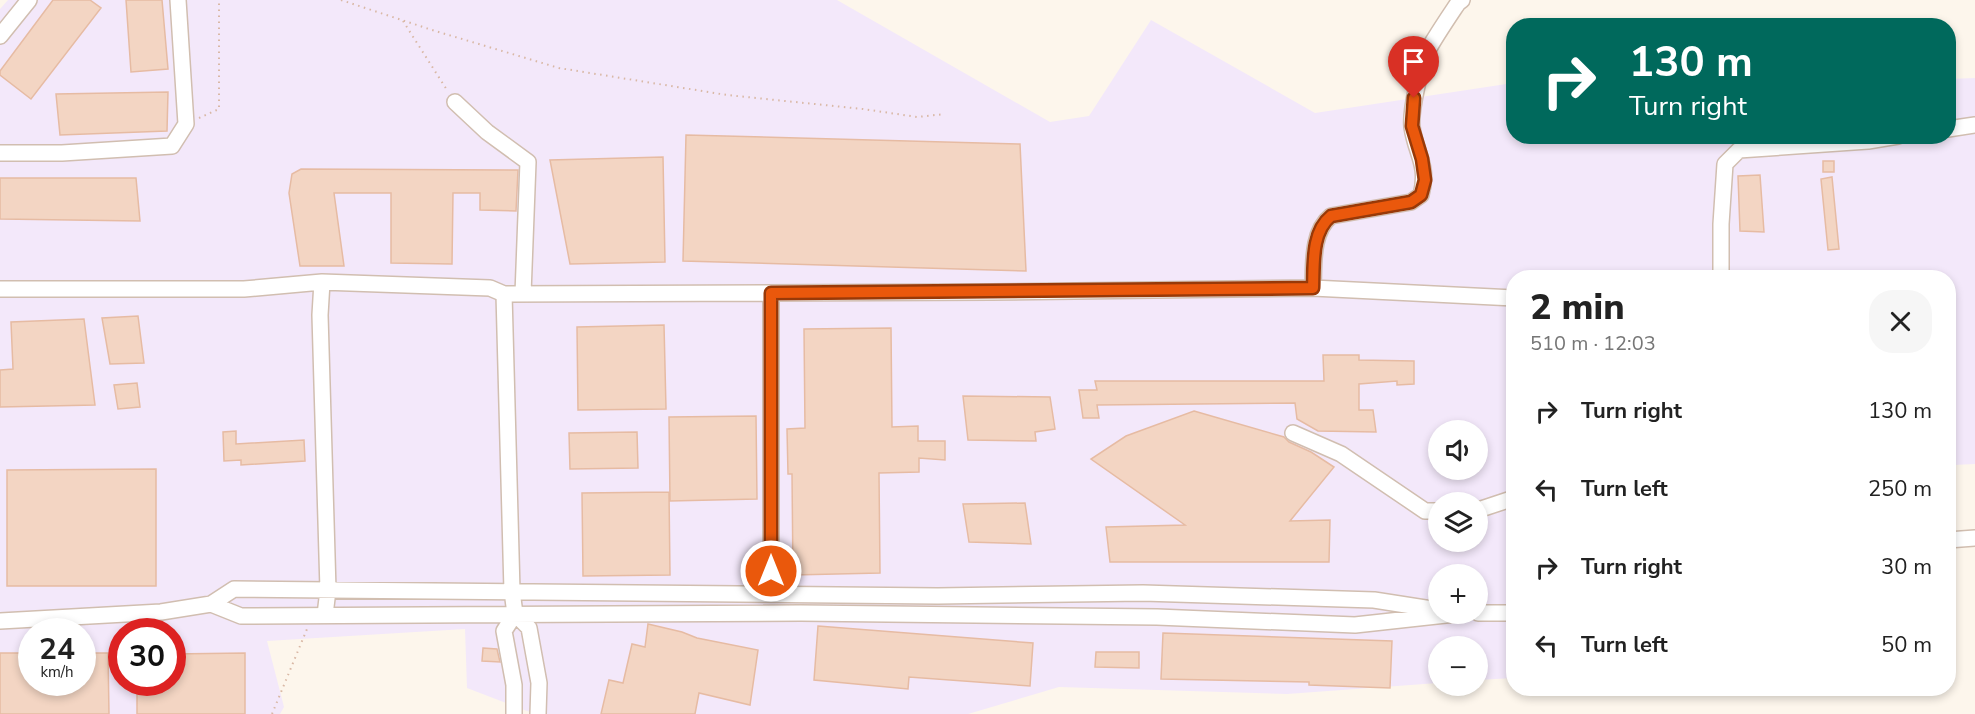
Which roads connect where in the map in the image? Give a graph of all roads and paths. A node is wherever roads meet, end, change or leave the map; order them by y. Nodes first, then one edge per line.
1 (29, 0) edge
2 (178, 0) edge
3 (219, 0) edge
4 (341, 0) edge
5 (1462, 0) edge
6 (402, 20) junction
7 (0, 36) edge
8 (455, 102) joint
9 (945, 114) dead end
10 (186, 124) junction
11 (1975, 125) edge
12 (1956, 128) edge
13 (1825, 144) edge
14 (0, 153) edge
15 (1721, 270) edge
16 (322, 282) junction
17 (1313, 288) junction
18 (0, 289) edge
19 (771, 293) junction
20 (504, 294) junction
21 (523, 294) junction
22 (1506, 298) edge
23 (1293, 432) dead end
24 (1506, 501) edge
25 (1488, 507) edge
26 (1428, 511) edge
27 (1975, 538) edge
28 (1956, 539) edge
29 (327, 590) junction
30 (512, 591) junction
31 (771, 594) junction
32 (211, 604) junction
33 (1428, 608) edge
34 (1488, 613) edge
35 (1506, 613) edge
36 (515, 614) junction
37 (319, 615) junction
38 (1428, 617) edge
39 (0, 621) edge
40 (272, 714) edge
41 (514, 714) edge
42 (538, 714) edge

1 - 7 street
2 - 10 street
3 - 10 path
4 - 6 path
5 - 17 street
6 - 8 path
6 - 9 path
8 - 21 street
10 - 14 street
11 - 12 street
13 - 15 street
16 - 18 street
16 - 20 street
16 - 29 street
17 - 19 street
17 - 22 street
19 - 21 street
19 - 31 street
20 - 21 street
20 - 30 street
23 - 26 street
24 - 25 street
27 - 28 street
29 - 30 street
29 - 32 street
29 - 37 street
30 - 31 street
30 - 36 street
31 - 33 street
32 - 37 street
32 - 39 street
34 - 35 street
36 - 37 street
36 - 38 street
36 - 41 street
36 - 42 street
37 - 40 path

